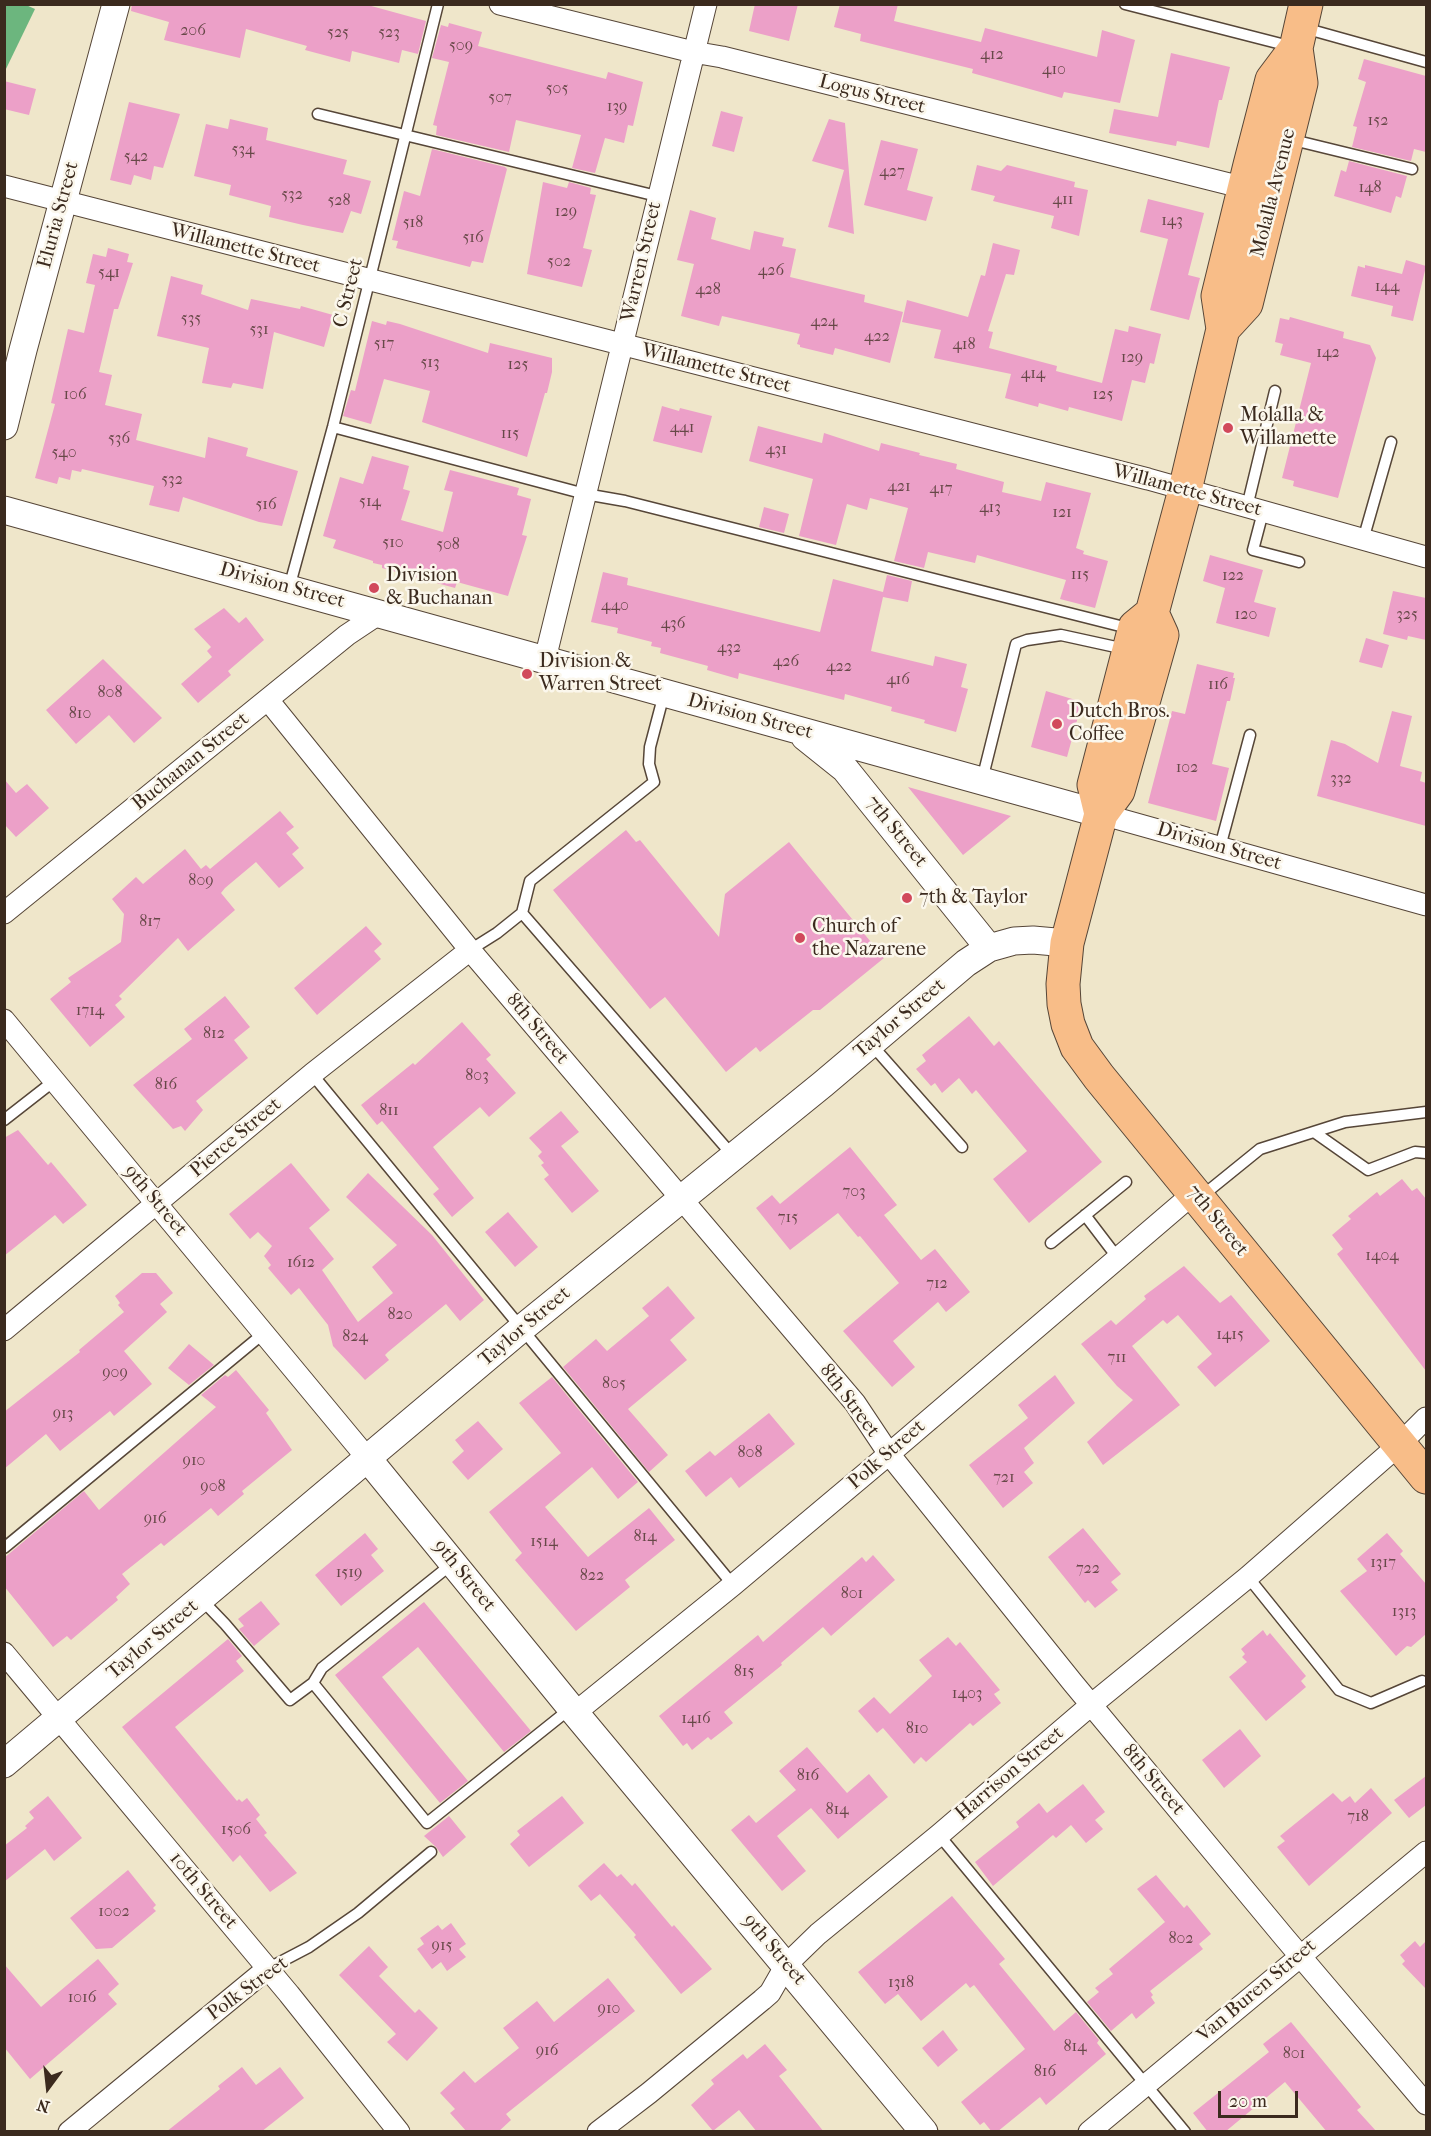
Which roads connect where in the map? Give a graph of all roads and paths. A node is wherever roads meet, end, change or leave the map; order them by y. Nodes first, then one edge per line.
1 (116, 4) edge
2 (438, 4) edge
3 (500, 4) edge
4 (706, 4) edge
5 (1125, 4) edge
6 (1301, 26) edge
7 (693, 52) junction
8 (1426, 62) edge
9 (318, 114) dead end
10 (407, 136) junction
11 (1287, 139) junction
12 (1412, 169) dead end
13 (4, 186) edge
14 (1245, 188) junction
15 (657, 196) junction
16 (63, 202) junction
17 (371, 281) junction
18 (1223, 329) junction
19 (623, 345) junction
20 (1275, 392) dead end
21 (4, 426) edge
22 (333, 427) junction
23 (1391, 442) dead end
24 (1185, 490) junction
25 (585, 494) junction
26 (4, 510) edge
27 (1255, 510) junction
28 (1363, 540) junction
29 (1426, 557) edge
30 (1299, 562) dead end
31 (289, 588) junction
32 (380, 613) junction
33 (1139, 630) junction
34 (545, 659) junction
35 (664, 694) junction
36 (268, 700) junction
37 (791, 729) junction
38 (1250, 735) dead end
39 (982, 780) junction
40 (1101, 814) junction
41 (1220, 847) junction
42 (1426, 905) edge
43 (4, 913) edge
44 (522, 913) junction
45 (1067, 943) junction
46 (989, 948) junction
47 (470, 950) junction
48 (4, 1020) edge
49 (871, 1044) junction
50 (312, 1074) junction
51 (54, 1081) junction
52 (1426, 1112) edge
53 (4, 1120) edge
54 (1314, 1132) junction
55 (962, 1148) dead end
56 (1426, 1153) edge
57 (734, 1156) junction
58 (1126, 1182) dead end
59 (1196, 1195) junction
60 (681, 1200) junction
61 (157, 1204) junction
62 (1085, 1215) junction
63 (1051, 1243) dead end
64 (1117, 1257) junction
65 (521, 1329) junction
66 (4, 1330) edge
67 (264, 1334) junction
68 (1426, 1418) edge
69 (1400, 1444) junction
70 (889, 1454) junction
71 (368, 1459) junction
72 (1426, 1477) edge
73 (4, 1548) edge
74 (453, 1562) junction
75 (1248, 1577) junction
76 (733, 1585) junction
77 (201, 1599) junction
78 (4, 1653) edge
79 (1422, 1681) dead end
80 (313, 1683) junction
81 (1091, 1705) junction
82 (574, 1710) junction
83 (59, 1719) junction
84 (4, 1764) edge
85 (939, 1835) junction
86 (431, 1852) dead end
87 (1426, 1852) edge
88 (1299, 1956) junction
89 (786, 1965) junction
90 (267, 1969) junction
91 (1145, 2084) junction
92 (1426, 2104) edge
93 (69, 2132) edge
94 (399, 2132) edge
95 (598, 2132) edge
96 (924, 2132) edge
97 (1089, 2132) edge
98 (1185, 2132) edge

1 - 16 street, Eluria Street
2 - 10 lane, C Street
3 - 7 street, Logus Street
4 - 7 street, Warren Street
5 - 6 lane
6 - 8 lane
6 - 11 main road, Molalla Avenue
6 - 14 main road, Molalla Avenue
7 - 14 street, Logus Street
7 - 15 street, Warren Street
9 - 10 lane
10 - 15 lane
10 - 17 lane, C Street
11 - 12 lane
11 - 18 main road, Molalla Avenue
13 - 16 street, Willamette Street
14 - 18 main road, Molalla Avenue
15 - 19 street, Warren Street
16 - 17 street, Willamette Street
16 - 21 street, Eluria Street
17 - 19 street, Willamette Street
17 - 22 lane, C Street
18 - 24 main road, Molalla Avenue
19 - 24 street, Willamette Street
19 - 25 street, Warren Street
20 - 27 lane
22 - 25 lane
22 - 31 lane, C Street
23 - 28 lane
24 - 27 street, Willamette Street
24 - 33 main road, Molalla Avenue
25 - 33 lane
25 - 34 street, Warren Street
26 - 31 street, Division Street
27 - 28 street, Willamette Street
27 - 30 lane
28 - 29 street, Willamette Street
31 - 32 street, Division Street
32 - 34 street, Division Street
32 - 36 street, Buchanan Street
33 - 39 lane
33 - 40 main road, Molalla Avenue
33 - 40 main road, Molalla Avenue
34 - 35 street, Division Street
35 - 37 street, Division Street
35 - 44 lane
36 - 43 street, Buchanan Street
36 - 47 street, 8th Street
37 - 39 street, Division Street
37 - 46 street, 7th Street
38 - 41 lane
39 - 40 street, Division Street
40 - 41 street, Division Street
40 - 45 main road, Molalla Avenue
41 - 42 street, Division Street
44 - 47 lane
44 - 57 lane
45 - 46 street, Taylor Street
45 - 59 main road, 7th Street
46 - 49 street, Taylor Street
47 - 50 street, Pierce Street
47 - 60 street, 8th Street
48 - 51 street, 9th Street
49 - 55 lane
49 - 57 street, Taylor Street
50 - 61 street, Pierce Street
50 - 65 lane
51 - 53 lane
51 - 61 street, 9th Street
52 - 54 lane
54 - 56 lane
54 - 59 lane
57 - 60 street, Taylor Street
58 - 62 lane
59 - 64 street, Polk Street
59 - 69 main road, 7th Street
60 - 65 street, Taylor Street
60 - 70 street, 8th Street
61 - 66 street, Pierce Street
61 - 67 street, 9th Street
62 - 63 lane
62 - 64 lane
64 - 70 street, Polk Street
65 - 71 street, Taylor Street
65 - 76 lane
67 - 71 street, 9th Street
67 - 73 lane
68 - 69 street, Harrison Street
69 - 72 main road, 7th Street
69 - 75 street, Harrison Street
70 - 76 street, Polk Street
70 - 81 street, 8th Street
71 - 74 street, 9th Street
71 - 77 street, Taylor Street
74 - 80 lane
74 - 82 street, 9th Street
75 - 79 lane
75 - 81 street, Harrison Street
76 - 82 street, Polk Street
77 - 80 lane
77 - 83 street, Taylor Street
78 - 83 street, 10th Street
80 - 82 lane
81 - 85 street, Harrison Street
81 - 88 street, 8th Street
82 - 89 street, 9th Street
83 - 84 street, Taylor Street
83 - 90 street, 10th Street
85 - 89 street, Harrison Street
85 - 91 lane
86 - 90 lane, Polk Street
87 - 88 street, Van Buren Street
88 - 91 street, Van Buren Street
88 - 92 street, 8th Street
89 - 95 street, Harrison Street
89 - 96 street, 9th Street
90 - 93 street, Polk Street
90 - 94 street, 10th Street
91 - 97 street, Van Buren Street
91 - 98 lane

